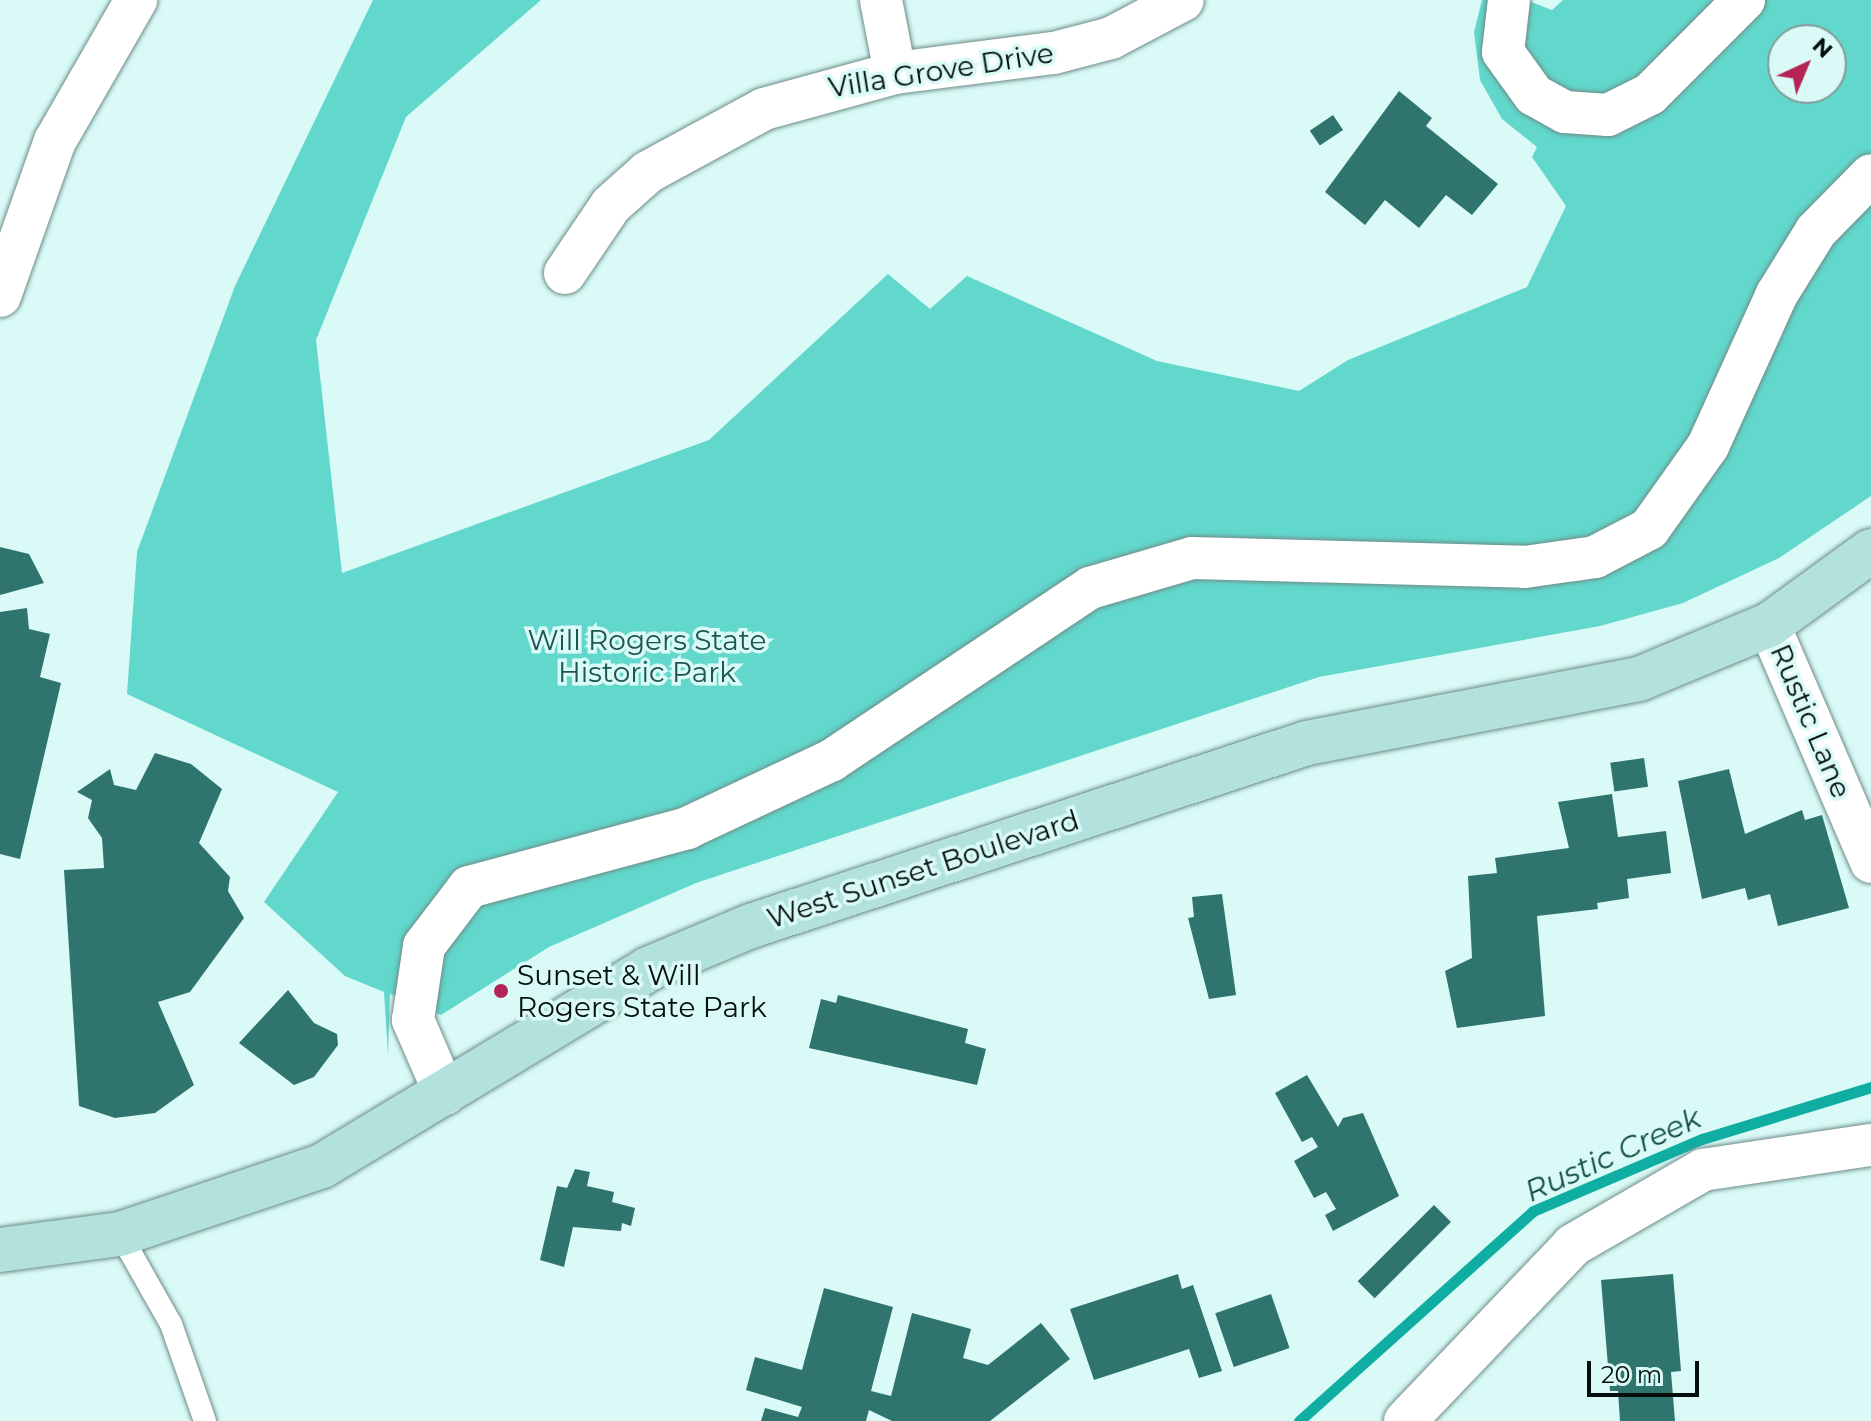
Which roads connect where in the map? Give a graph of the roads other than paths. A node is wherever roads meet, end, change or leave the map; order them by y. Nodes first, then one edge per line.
1 (136, 0) edge
2 (881, 0) edge
3 (1183, 0) edge
4 (1509, 0) edge
5 (1744, 0) edge
6 (895, 73) junction
7 (1871, 175) edge
8 (565, 273) dead end
9 (0, 296) edge
10 (1871, 551) edge
11 (1769, 625) junction
12 (1871, 862) edge
13 (445, 1094) junction
14 (1871, 1145) edge
15 (120, 1234) junction
16 (0, 1250) edge
17 (205, 1421) edge
18 (1405, 1421) edge

1 - 9 street
2 - 6 street
3 - 6 street, Villa Grove Drive
4 - 5 street
6 - 8 street, Villa Grove Drive
7 - 13 street
10 - 11 main road, West Sunset Boulevard
11 - 12 street, Rustic Lane
11 - 13 main road, West Sunset Boulevard
13 - 15 main road, West Sunset Boulevard
14 - 18 street
15 - 16 main road, West Sunset Boulevard
15 - 17 lane

